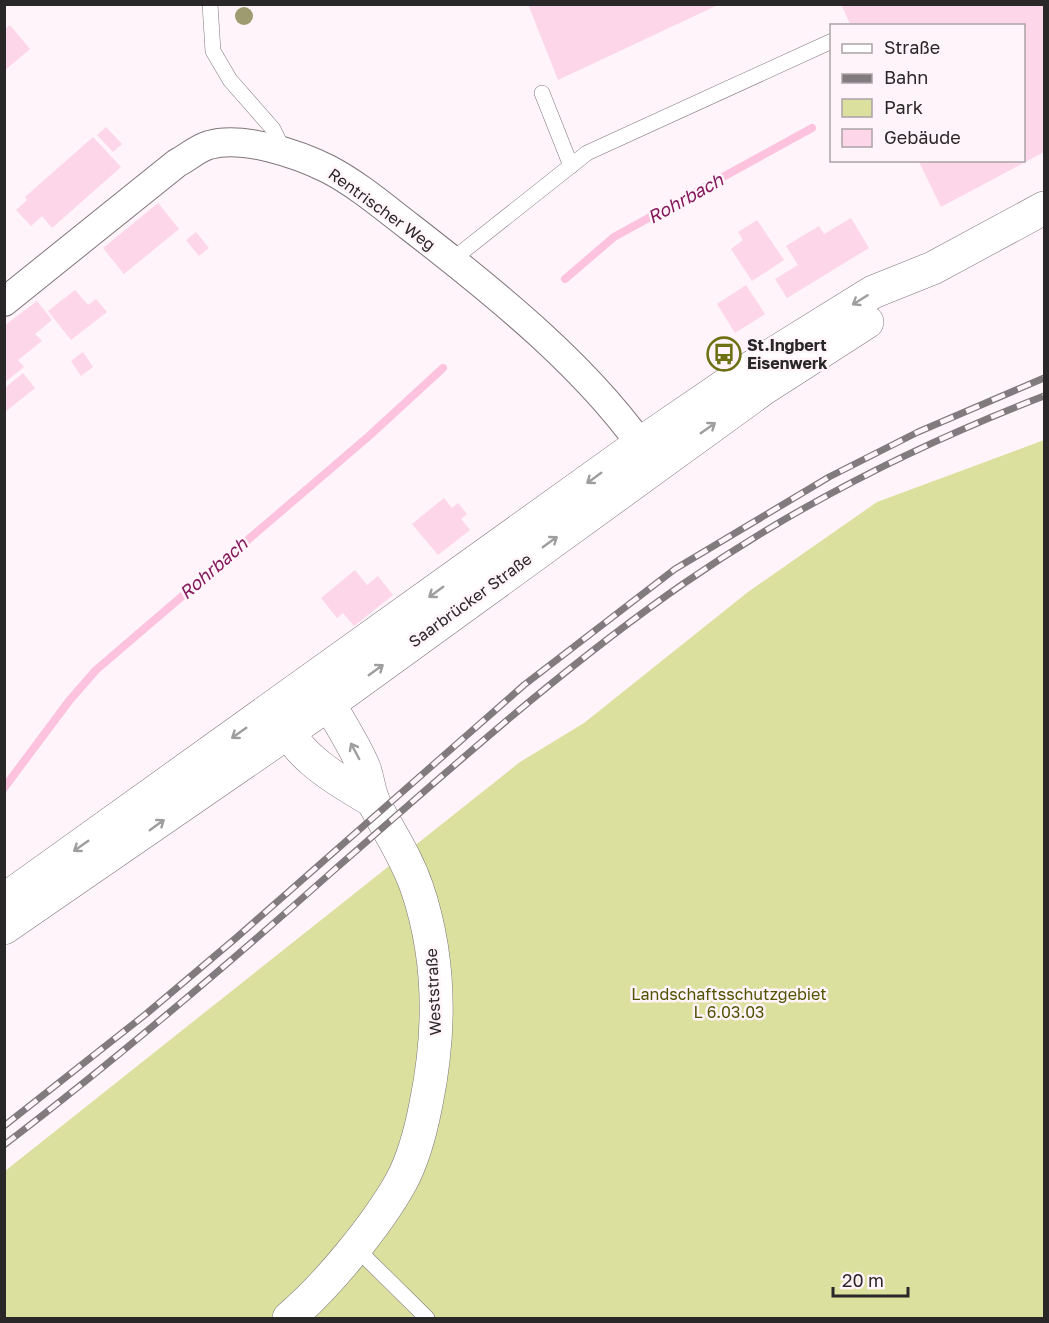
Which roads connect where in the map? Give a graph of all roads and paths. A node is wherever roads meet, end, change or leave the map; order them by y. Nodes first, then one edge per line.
1 (210, 4) edge
2 (830, 41) edge
3 (542, 93) dead end
4 (284, 151) junction
5 (571, 166) junction
6 (1044, 208) edge
7 (452, 260) junction
8 (4, 302) edge
9 (648, 454) junction
10 (287, 699) junction
11 (328, 704) junction
12 (289, 732) junction
13 (373, 801) junction
14 (4, 900) edge
15 (4, 928) edge
16 (355, 1247) junction
17 (289, 1318) edge
18 (427, 1318) edge

1 - 4 lane
2 - 5 lane
3 - 5 lane
4 - 7 street, Rentrischer Weg
4 - 8 street, Rentrischer Weg
5 - 7 lane
6 - 9 main road, Saarbrücker Straße
7 - 9 street, Rentrischer Weg
9 -> 10 main road, Saarbrücker Straße
11 -> 9 main road, Saarbrücker Straße
10 - 11 main road
10 - 12 main road
10 -> 14 main road, Saarbrücker Straße
11 - 12 main road, Saarbrücker Straße
13 -> 11 main road, Weststraße
12 - 13 main road, Weststraße
15 -> 12 main road, Saarbrücker Straße
13 - 16 main road, Weststraße
16 - 17 main road, Weststraße
16 - 18 lane

